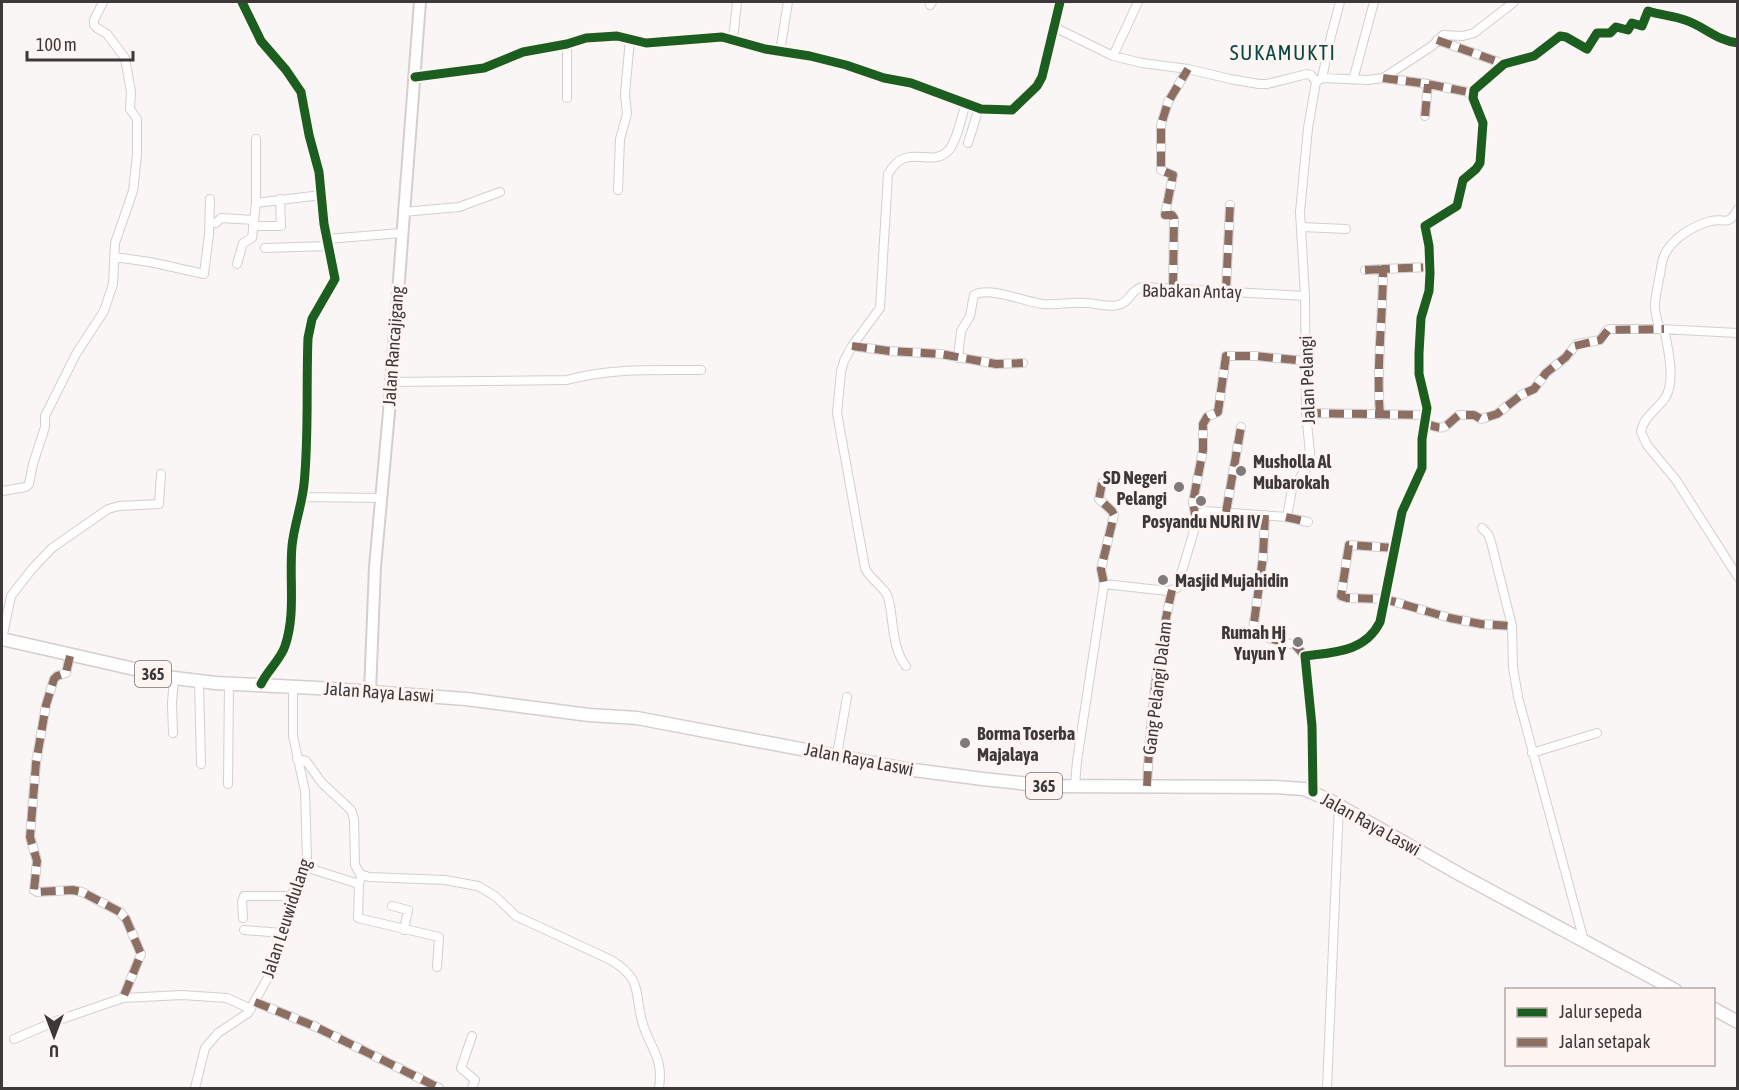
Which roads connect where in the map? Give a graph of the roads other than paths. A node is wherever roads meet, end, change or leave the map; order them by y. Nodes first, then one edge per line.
1 (103, 2) edge
2 (242, 2) edge
3 (420, 2) edge
4 (737, 2) edge
5 (789, 2) edge
6 (1060, 2) edge
7 (1138, 2) edge
8 (1340, 2) edge
9 (1374, 2) edge
10 (1514, 2) edge
11 (1054, 27) junction
12 (630, 39) junction
13 (733, 40) junction
14 (1437, 40) junction
15 (1737, 43) edge
16 (567, 44) junction
17 (780, 52) junction
18 (1113, 56) junction
19 (1504, 64) junction
20 (1188, 69) junction
21 (415, 77) junction
22 (1383, 78) junction
23 (1319, 80) junction
24 (1353, 80) junction
25 (1428, 84) junction
26 (1473, 93) junction
27 (567, 98) dead end
28 (966, 104) junction
29 (979, 108) junction
30 (1425, 116) dead end
31 (256, 139) dead end
32 (968, 143) dead end
33 (618, 190) dead end
34 (500, 192) dead end
35 (321, 195) junction
36 (210, 199) dead end
37 (280, 199) junction
38 (256, 203) junction
39 (1230, 205) dead end
40 (1737, 209) edge
41 (403, 212) junction
42 (210, 223) junction
43 (253, 223) junction
44 (1302, 227) junction
45 (1346, 229) dead end
46 (401, 233) junction
47 (332, 241) junction
48 (265, 248) dead end
49 (115, 257) junction
50 (237, 264) dead end
51 (1430, 267) junction
52 (1383, 269) junction
53 (1365, 270) dead end
54 (1173, 288) junction
55 (1226, 291) junction
56 (1305, 296) junction
57 (1662, 329) junction
58 (1737, 333) edge
59 (852, 346) junction
60 (958, 358) junction
61 (1306, 361) junction
62 (1023, 363) dead end
63 (701, 370) dead end
64 (390, 382) junction
65 (1306, 413) junction
66 (1380, 415) junction
67 (1426, 419) junction
68 (1241, 427) dead end
69 (161, 474) dead end
70 (1102, 483) dead end
71 (2, 491) edge
72 (303, 496) junction
73 (381, 498) junction
74 (1226, 512) junction
75 (1265, 515) junction
76 (1286, 517) junction
77 (1196, 521) junction
78 (1308, 522) dead end
79 (1482, 528) dead end
80 (1395, 548) junction
81 (1737, 577) edge
82 (1104, 584) junction
83 (1172, 590) junction
84 (1385, 599) junction
85 (1512, 626) junction
86 (2, 639) edge
87 (70, 656) junction
88 (1305, 656) junction
89 (906, 666) dead end
90 (174, 678) junction
91 (200, 681) junction
92 (229, 683) junction
93 (261, 684) junction
94 (293, 687) junction
95 (370, 692) junction
96 (847, 697) dead end
97 (173, 733) dead end
98 (1597, 733) dead end
99 (1532, 753) junction
100 (837, 755) junction
101 (300, 759) junction
102 (201, 764) dead end
103 (228, 784) dead end
104 (1075, 785) junction
105 (1147, 786) junction
106 (1313, 792) junction
107 (1339, 806) junction
108 (305, 867) junction
109 (360, 879) junction
110 (291, 896) junction
111 (392, 906) dead end
112 (243, 918) dead end
113 (244, 930) dead end
114 (404, 930) junction
115 (282, 933) junction
116 (1584, 942) junction
117 (437, 967) dead end
118 (1671, 988) edge
119 (123, 998) junction
120 (253, 1005) junction
121 (1715, 1010) edge
122 (1737, 1022) edge
123 (472, 1035) dead end
124 (14, 1039) dead end
125 (195, 1089) edge
126 (439, 1089) edge
127 (472, 1089) edge
128 (659, 1089) edge
129 (1327, 1089) edge

1 - 49 street
2 - 35 street
3 - 21 main road, Jalan Rancajigang
4 - 13 street
5 - 17 street
6 - 11 street
7 - 18 street
8 - 23 street, Jalan Pelangi
9 - 24 street
10 - 14 street
11 - 18 street
11 - 29 street
12 - 13 street
12 - 16 street
12 - 33 street
13 - 17 street
14 - 19 street
14 - 22 street
15 - 19 street
16 - 21 street
16 - 27 street
17 - 28 street
18 - 20 street
19 - 26 street
20 - 23 street
20 - 54 street
21 - 41 main road, Jalan Rancajigang
22 - 24 street
22 - 25 street
23 - 24 street
23 - 44 street, Jalan Pelangi
25 - 26 street
25 - 30 street
26 - 51 street
28 - 29 street
28 - 59 street
29 - 32 street
31 - 38 street
34 - 41 street
35 - 37 street
35 - 47 street
36 - 42 street
37 - 38 street
37 - 43 street
38 - 43 street
39 - 55 street
40 - 57 street
41 - 46 main road, Jalan Rancajigang
42 - 43 street
42 - 49 street
43 - 50 street
44 - 45 street
44 - 56 street, Jalan Pelangi
46 - 47 street
46 - 64 main road, Jalan Rancajigang
47 - 48 street
47 - 72 street
49 - 71 street
51 - 52 street
51 - 67 street
52 - 53 street
52 - 66 street
54 - 55 street, Babakan Antay
54 - 60 street, Babakan Antay
55 - 56 street, Babakan Antay
56 - 61 street, Jalan Pelangi
57 - 58 street
57 - 67 street
57 - 81 street
59 - 60 street
59 - 89 street
60 - 62 street
61 - 65 street, Jalan Pelangi
61 - 77 street
63 - 64 street
64 - 73 main road, Jalan Rancajigang
65 - 66 street
65 - 76 street, Jalan Pelangi
66 - 67 street
67 - 80 street
68 - 74 street
69 - 86 street
70 - 82 street
72 - 73 street
72 - 93 street
73 - 95 main road, Jalan Rancajigang
74 - 75 street
74 - 77 street
75 - 76 street
75 - 88 street
76 - 78 street
77 - 83 street
79 - 85 street
80 - 84 street
80 - 84 street
82 - 83 street
82 - 104 street
83 - 105 street, Gang Pelangi Dalam
84 - 85 street
84 - 88 street
85 - 99 street
86 - 87 main road, Jalan Raya Laswi / 365
87 - 90 main road, Jalan Raya Laswi / 365
87 - 119 street
88 - 106 street
90 - 91 main road, Jalan Raya Laswi / 365
90 - 97 street
91 - 92 main road, Jalan Raya Laswi / 365
91 - 102 street
92 - 93 main road, Jalan Raya Laswi / 365
92 - 103 street
93 - 94 main road, Jalan Raya Laswi / 365
94 - 95 main road, Jalan Raya Laswi / 365
94 - 101 street, Jalan Leuwidulang
95 - 100 main road, Jalan Raya Laswi / 365
96 - 100 street
98 - 99 street
99 - 116 street
100 - 104 main road, Jalan Raya Laswi / 365
101 - 108 street, Jalan Leuwidulang
101 - 109 street
104 - 105 main road, Jalan Raya Laswi / 365
105 - 106 main road, Jalan Raya Laswi / 365
106 - 107 main road, Jalan Raya Laswi / 365
107 - 116 main road, Jalan Raya Laswi / 365
107 - 129 street
108 - 109 street
108 - 110 street, Jalan Leuwidulang
109 - 114 street
109 - 128 street
110 - 112 street
110 - 115 street, Jalan Leuwidulang
111 - 114 street
113 - 115 street
114 - 117 street
115 - 120 street, Jalan Leuwidulang
116 - 118 main road, Jalan Raya Laswi / 365
119 - 120 street
119 - 124 street
120 - 125 street, Jalan Leuwidulang
120 - 126 street
121 - 122 main road
123 - 127 street

